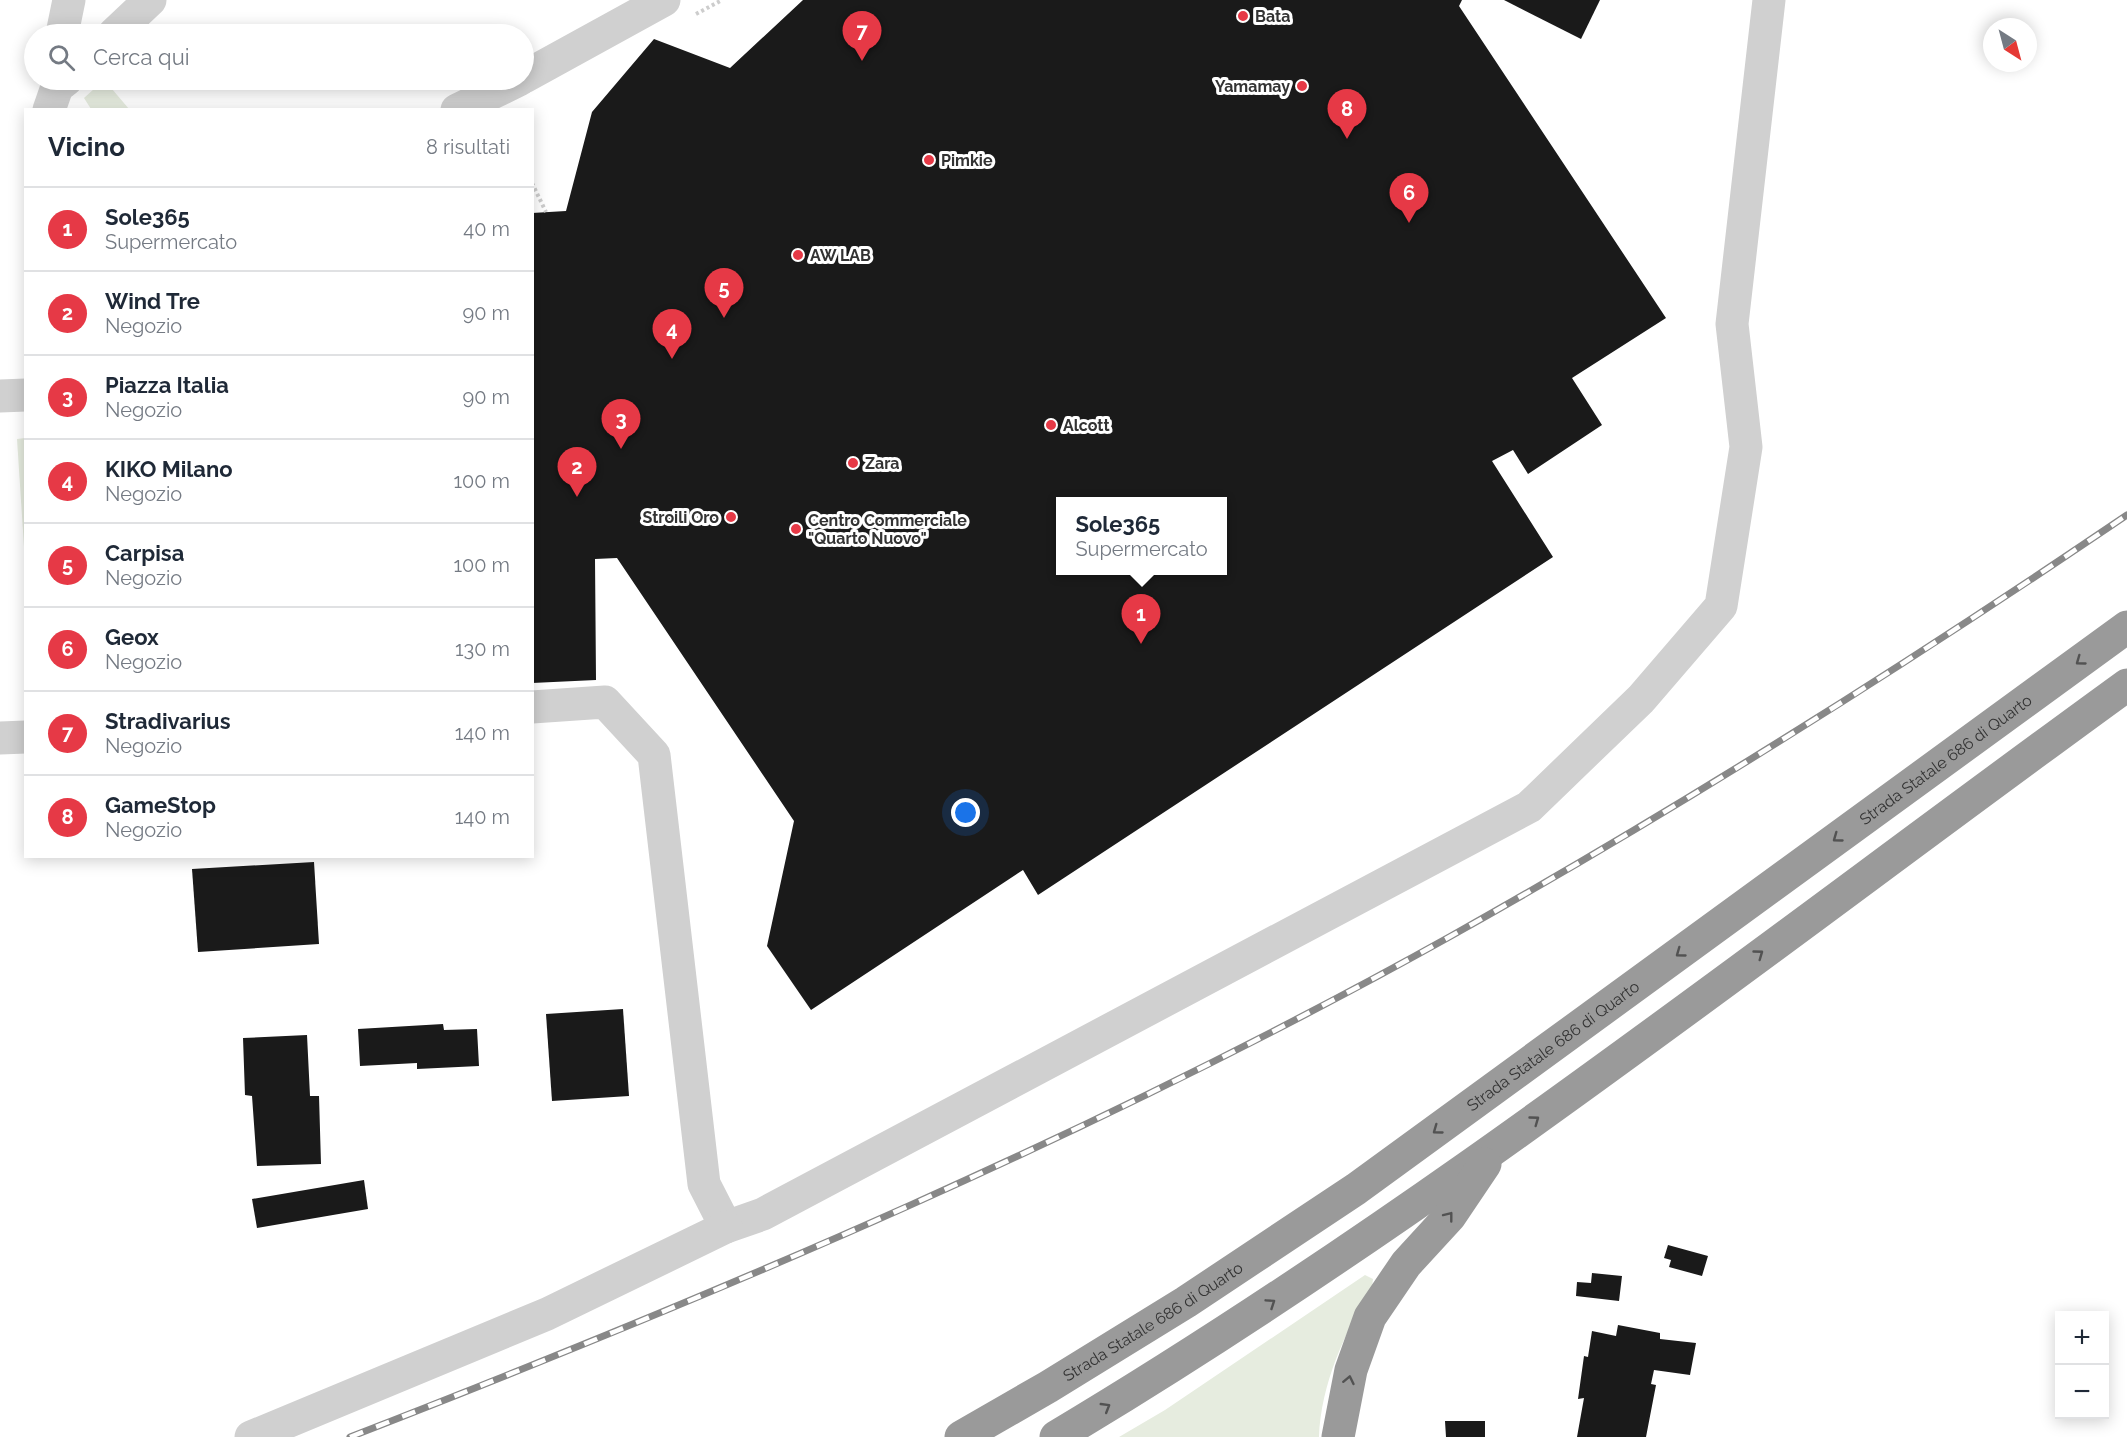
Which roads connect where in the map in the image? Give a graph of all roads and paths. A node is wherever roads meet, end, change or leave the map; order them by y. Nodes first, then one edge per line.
1 (69, 0) edge
2 (150, 0) edge
3 (664, 0) edge
4 (1769, 0) edge
5 (64, 24) edge
6 (125, 24) edge
7 (534, 72) edge
8 (498, 90) edge
9 (461, 108) edge
10 (534, 187) edge
11 (546, 212) dead end
12 (24, 395) edge
13 (0, 396) edge
14 (2127, 627) edge
15 (2127, 685) edge
16 (534, 706) edge
17 (24, 737) edge
18 (0, 738) edge
19 (1494, 1149) junction
20 (726, 1227) junction
21 (251, 1437) edge
22 (961, 1437) edge
23 (1056, 1437) edge
24 (1338, 1437) edge

1 - 5 street
2 - 6 street
3 - 7 street
4 - 20 street
8 - 9 street
10 - 11 path
12 - 13 street
14 -> 22 highway, Strada Statale 686 di Quarto
19 -> 15 highway
16 - 20 street
17 - 18 street
23 -> 19 highway
24 -> 19 highway
20 - 21 street

